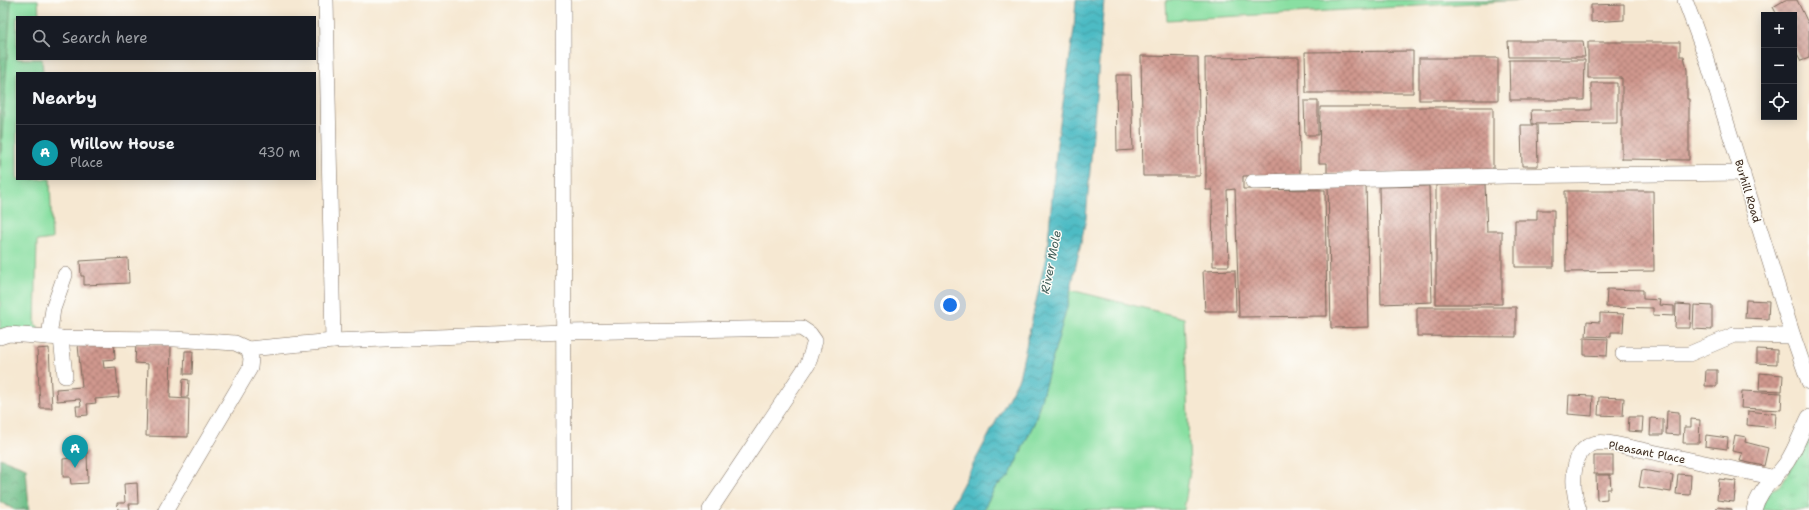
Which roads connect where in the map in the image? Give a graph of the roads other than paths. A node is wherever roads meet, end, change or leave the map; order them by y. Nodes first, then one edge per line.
1 (326, 0) edge
2 (563, 0) edge
3 (1685, 0) edge
4 (1743, 173) junction
5 (1253, 182) dead end
6 (65, 275) dead end
7 (564, 332) junction
8 (4, 336) edge
9 (1793, 336) junction
10 (55, 337) junction
11 (333, 341) junction
12 (248, 349) junction
13 (1623, 354) dead end
14 (1808, 375) edge
15 (65, 376) dead end
16 (1809, 416) edge
17 (1774, 479) junction
18 (166, 510) edge
19 (564, 510) edge
20 (710, 510) edge
21 (1579, 510) edge
22 (1754, 510) edge

1 - 11 street
2 - 7 street
3 - 4 street, Burhill Road
4 - 5 street
4 - 9 street, Burhill Road
6 - 10 street
7 - 11 street
7 - 19 street
7 - 20 street
8 - 10 street
9 - 13 street
9 - 14 street, Burhill Road
10 - 12 street
10 - 15 street
11 - 12 street
12 - 18 street
16 - 17 street
17 - 21 street, Pleasant Place
17 - 22 street

